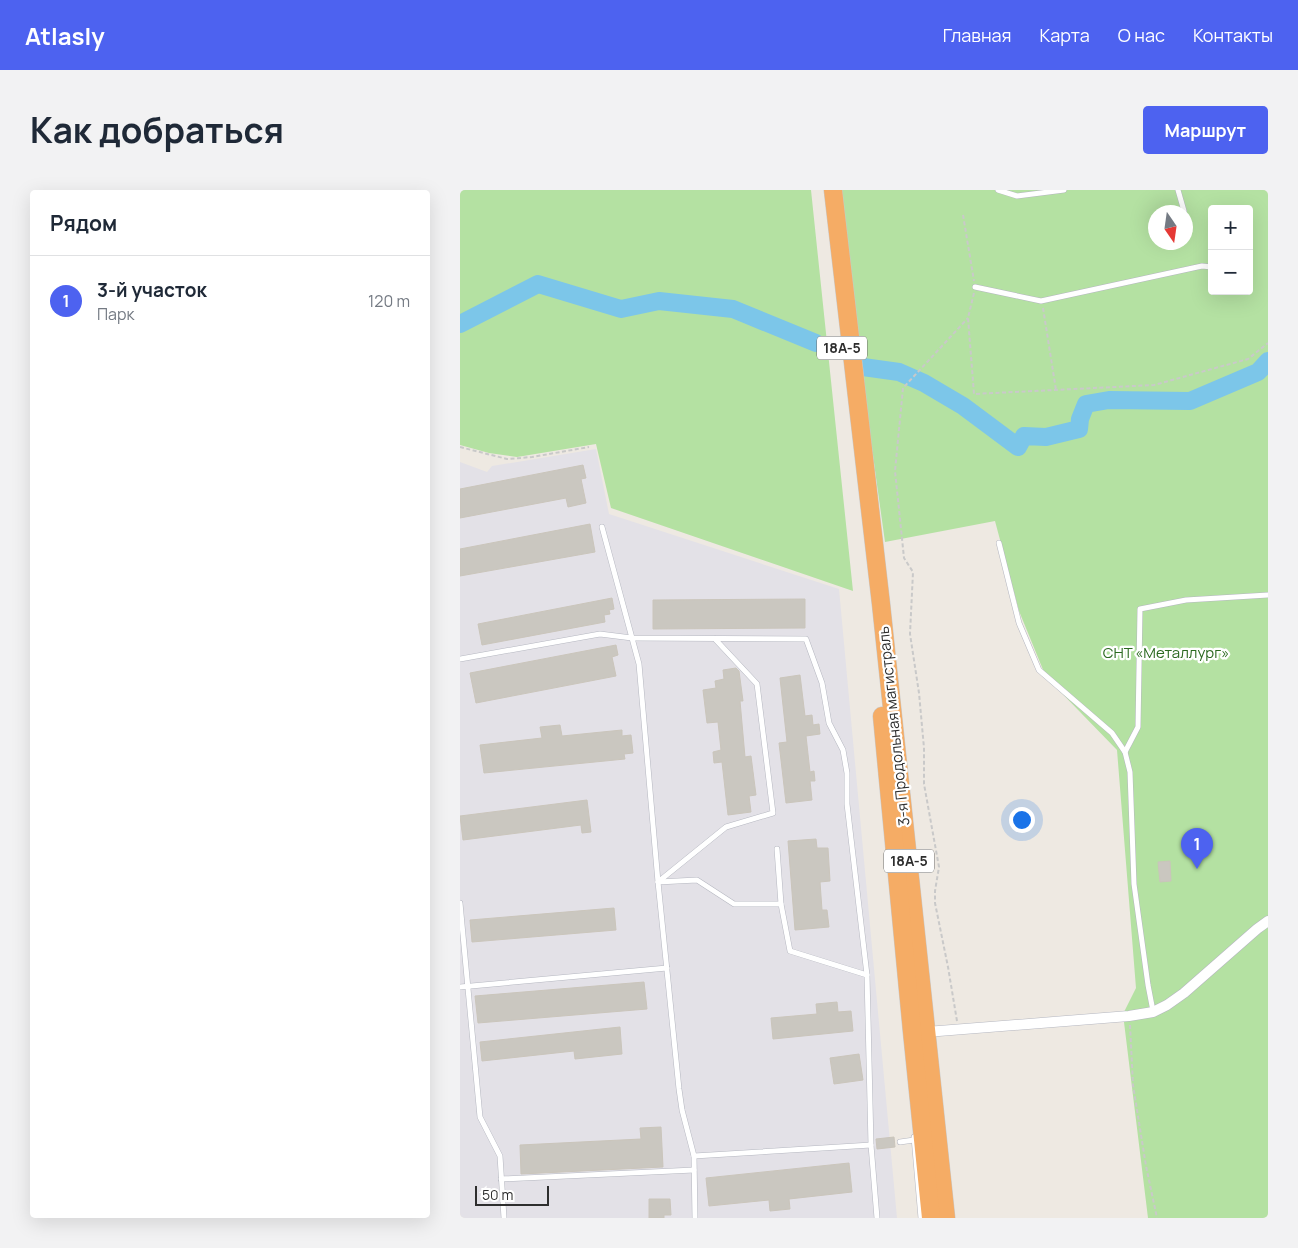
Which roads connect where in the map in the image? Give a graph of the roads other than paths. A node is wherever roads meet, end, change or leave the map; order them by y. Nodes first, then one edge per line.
1 (824, 190) edge
2 (832, 190) edge
3 (998, 190) edge
4 (1064, 190) edge
5 (1178, 190) edge
6 (1182, 205) edge
7 (1208, 267) edge
8 (975, 288) road end
9 (865, 504) junction
10 (602, 527) dead end
11 (999, 543) dead end
12 (1268, 595) edge
13 (632, 638) junction
14 (715, 639) junction
15 (460, 659) edge
16 (1125, 752) junction
17 (777, 849) dead end
18 (658, 882) junction
19 (460, 903) edge
20 (781, 904) junction
21 (1268, 921) edge
22 (667, 968) junction
23 (867, 975) junction
24 (468, 986) junction
25 (460, 987) edge
26 (1153, 1012) junction
27 (926, 1032) junction
28 (914, 1132) dead end
29 (914, 1140) junction
30 (900, 1142) dead end
31 (871, 1145) junction
32 (694, 1156) junction
33 (694, 1170) junction
34 (501, 1179) junction
35 (504, 1218) edge
36 (694, 1218) edge
37 (877, 1218) edge
38 (921, 1218) edge
39 (932, 1218) edge
40 (946, 1218) edge

1 - 9 highway, 18А-5
2 - 9 highway, 18А-5
3 - 4 lane
5 - 6 lane
7 - 8 lane
9 - 27 highway, 3-я Продольная магистраль / 18А-5
9 - 39 highway, 3-я Продольная магистраль / 18А-5
10 - 13 lane
11 - 16 lane
12 - 16 lane
13 - 14 lane
13 - 15 lane
13 - 18 lane
14 - 18 lane
14 - 23 lane
16 - 26 lane
17 - 20 lane
18 - 20 lane
18 - 22 lane
19 - 24 lane
20 - 23 lane
21 - 26 street
22 - 24 lane
22 - 32 lane
23 - 31 lane
24 - 25 lane
24 - 34 lane
26 - 27 street
27 - 40 highway, 3-я Продольная магистраль / 18А-5
28 - 29 lane
29 - 30 lane
29 - 38 lane
31 - 32 lane
31 - 37 lane
32 - 33 lane
33 - 34 lane
33 - 36 lane
34 - 35 lane

